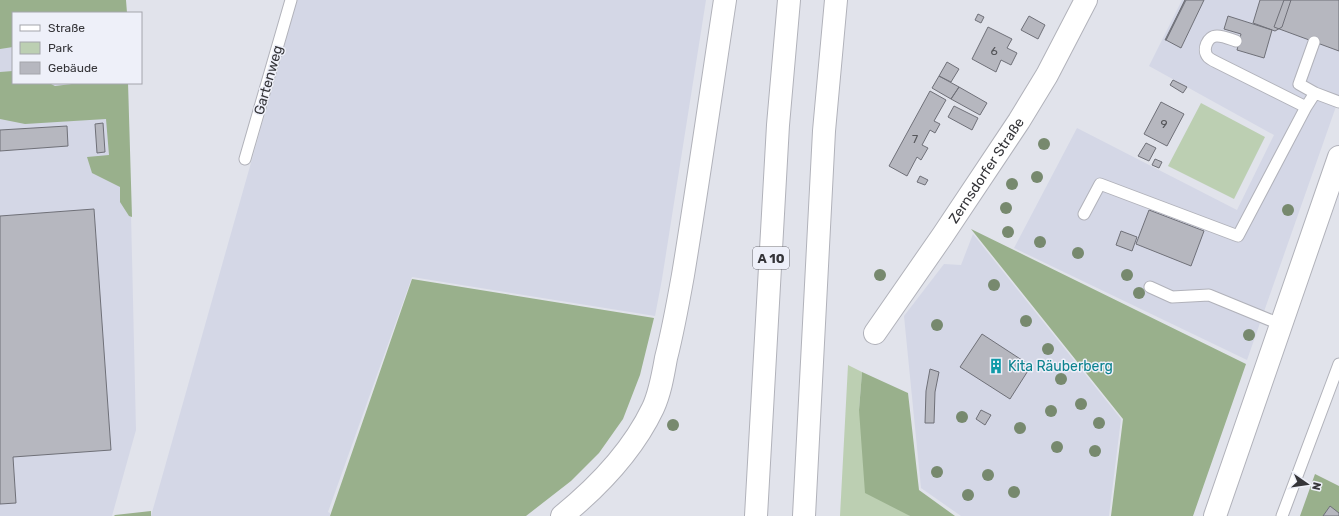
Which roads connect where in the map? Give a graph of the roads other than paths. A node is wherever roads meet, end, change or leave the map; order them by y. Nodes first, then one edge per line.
1 (291, 0) edge
2 (725, 0) edge
3 (789, 0) edge
4 (836, 0) edge
5 (1086, 0) edge
6 (1236, 41) dead end
7 (1314, 42) dead end
8 (1315, 92) junction
9 (1339, 102) edge
10 (1306, 107) junction
11 (1339, 157) edge
12 (245, 159) dead end
13 (1084, 214) dead end
14 (1150, 287) dead end
15 (1282, 325) junction
16 (875, 333) dead end
17 (1339, 364) edge
18 (562, 516) edge
19 (756, 516) edge
20 (804, 516) edge
21 (1215, 516) edge
22 (1282, 516) edge

1 - 12 lane, Gartenweg
2 - 18 main road
3 - 19 main road, A 10
4 - 20 main road
5 - 16 main road, Zernsdorfer Straße
6 - 10 lane
7 - 8 lane
8 - 9 lane
8 - 10 lane
10 - 13 lane
11 - 15 main road
14 - 15 lane
15 - 21 main road
17 - 22 lane

